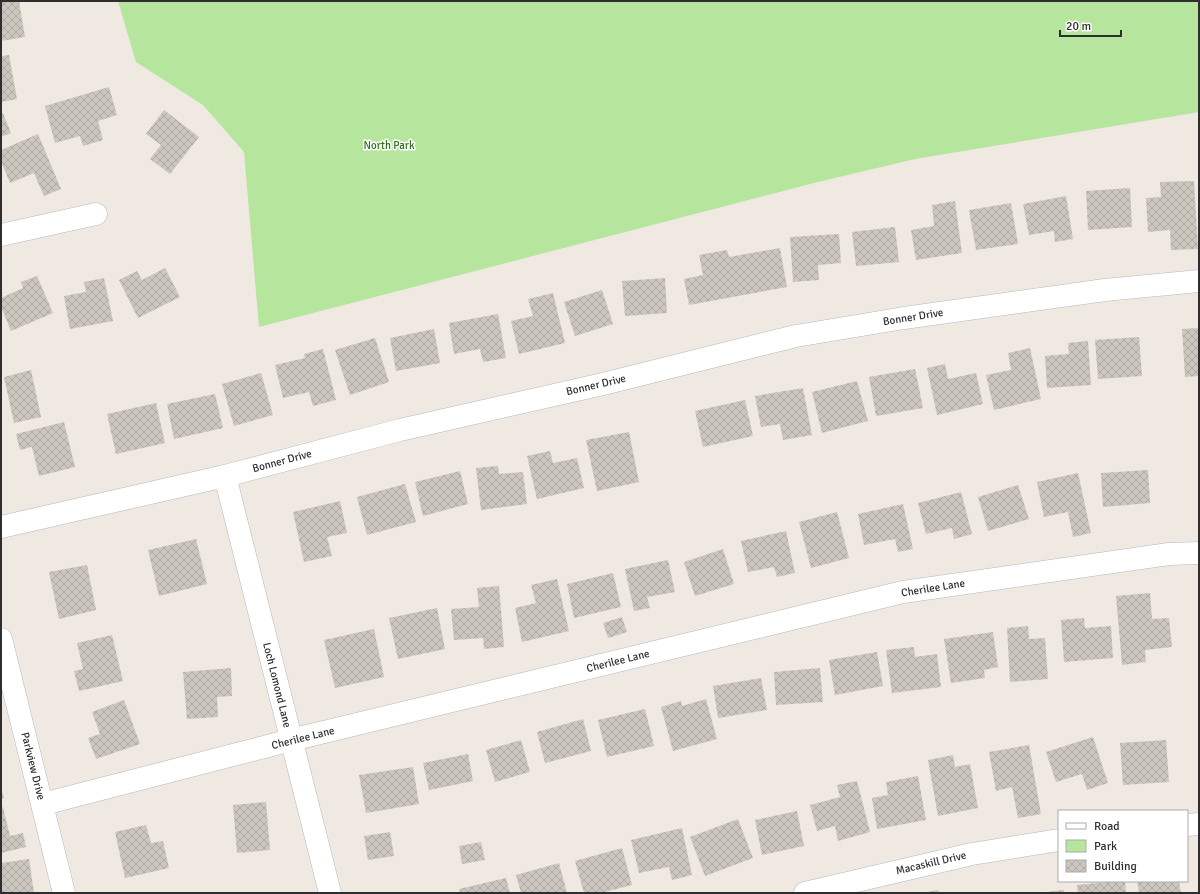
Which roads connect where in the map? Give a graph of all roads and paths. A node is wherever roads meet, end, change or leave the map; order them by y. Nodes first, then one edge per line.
1 (96, 214) dead end
2 (1, 235) edge
3 (1199, 281) edge
4 (225, 476) junction
5 (1, 527) edge
6 (1199, 553) edge
7 (1, 639) edge
8 (292, 740) junction
9 (43, 804) junction
10 (1199, 824) edge
11 (1188, 825) edge
12 (1058, 840) edge
13 (64, 893) edge
14 (330, 893) edge
15 (805, 893) edge

1 - 2 street
3 - 4 street, Bonner Drive
4 - 5 street, Bonner Drive
4 - 8 street, Loch Lomond Lane
6 - 8 street, Cherilee Lane
7 - 9 street, Parkview Drive
8 - 9 street, Cherilee Lane
8 - 14 street, Loch Lomond Lane
9 - 13 street, Parkview Drive
10 - 11 street
12 - 15 street, Macaskill Drive

